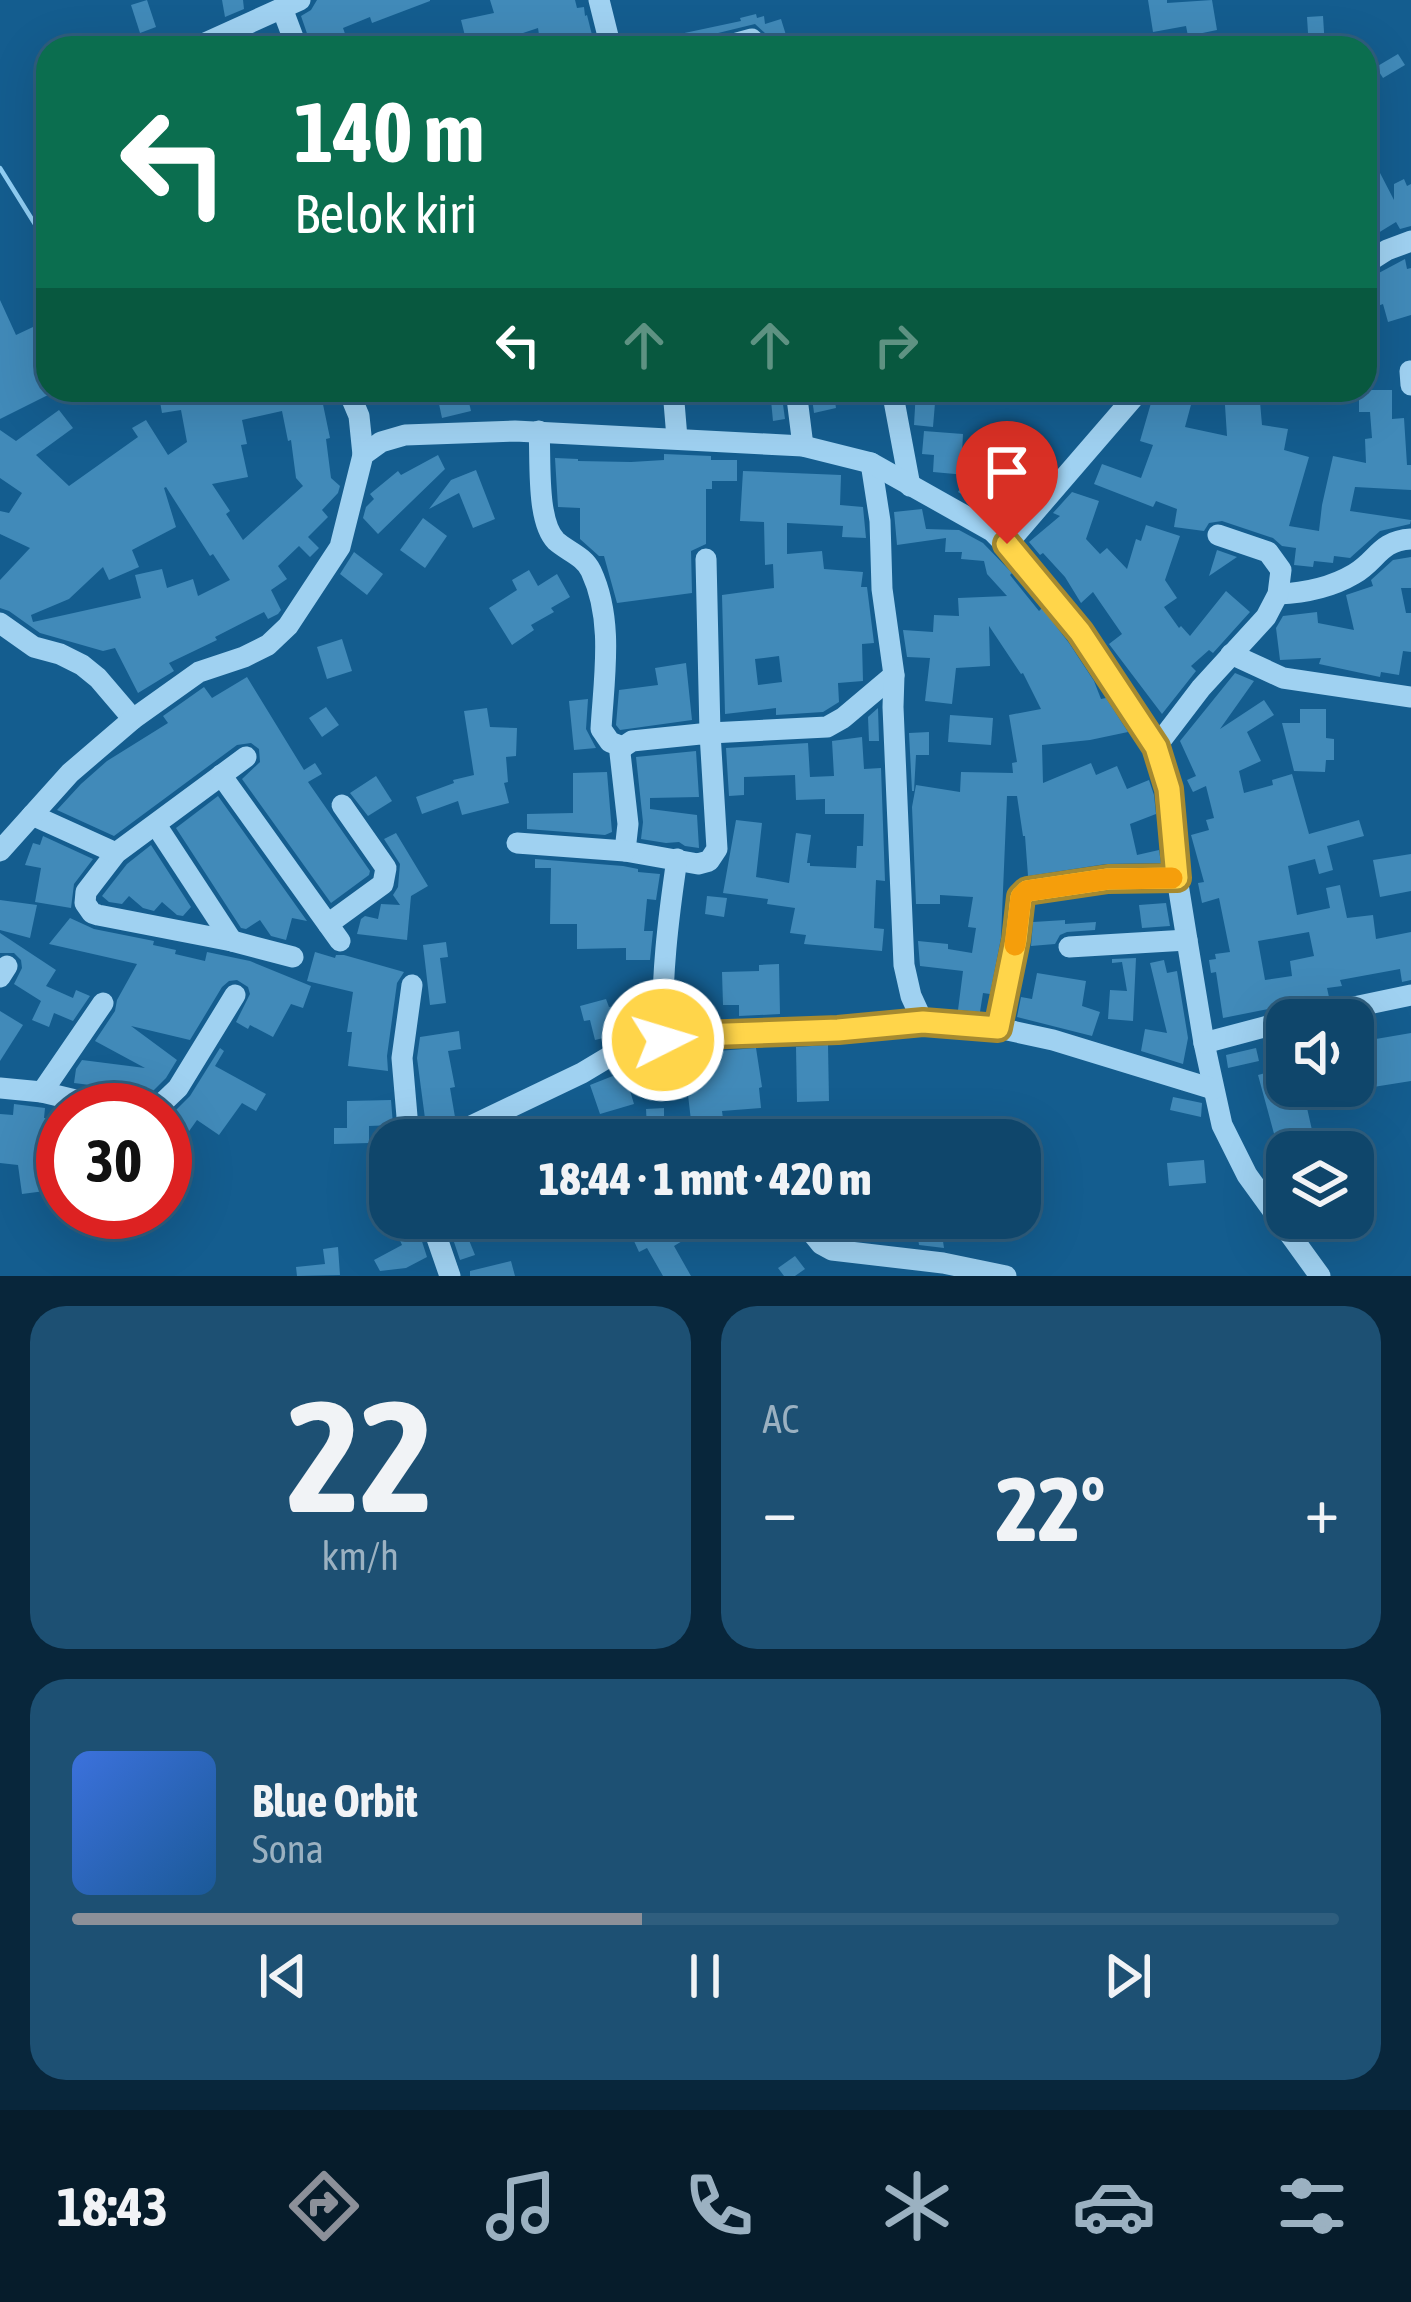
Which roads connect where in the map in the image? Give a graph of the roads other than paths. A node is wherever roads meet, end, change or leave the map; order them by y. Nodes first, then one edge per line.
1 (599, 0) edge
2 (291, 4) edge
3 (220, 36) edge
4 (295, 36) edge
5 (608, 36) edge
6 (1411, 241) edge
7 (1377, 256) edge
8 (1410, 371) edge
9 (1411, 385) edge
10 (353, 402) edge
11 (675, 402) edge
12 (798, 402) edge
13 (894, 402) edge
14 (1130, 402) edge
15 (539, 431) junction
16 (677, 438) junction
17 (803, 446) junction
18 (363, 455) junction
19 (872, 463) junction
20 (910, 485) junction
21 (1218, 536) dead end
22 (1411, 539) edge
23 (1007, 544) junction
24 (706, 559) dead end
25 (1278, 594) junction
26 (0, 623) edge
27 (1231, 654) junction
28 (894, 674) junction
29 (1411, 697) edge
30 (133, 719) junction
31 (710, 733) junction
32 (622, 746) junction
33 (1156, 747) junction
34 (246, 757) dead end
35 (220, 775) junction
36 (342, 805) dead end
37 (32, 814) junction
38 (156, 825) junction
39 (518, 843) dead end
40 (625, 850) junction
41 (0, 851) edge
42 (116, 853) junction
43 (677, 860) junction
44 (1177, 878) junction
45 (1187, 940) junction
46 (232, 941) junction
47 (1069, 947) dead end
48 (293, 957) dead end
49 (412, 985) dead end
50 (235, 995) dead end
51 (1411, 995) edge
52 (103, 1003) dead end
53 (1374, 1003) edge
54 (923, 1022) junction
55 (1266, 1027) edge
56 (998, 1028) junction
57 (663, 1040) junction
58 (1204, 1043) junction
59 (48, 1083) edge
60 (181, 1083) edge
61 (0, 1088) edge
62 (1213, 1089) junction
63 (36, 1091) edge
64 (407, 1119) edge
65 (486, 1119) edge
66 (437, 1239) edge
67 (817, 1239) edge
68 (883, 1265) edge
69 (450, 1276) edge
70 (1006, 1276) edge
71 (1320, 1276) edge

1 - 5 street
2 - 3 street
2 - 4 street
6 - 7 street
8 - 9 street
10 - 18 street
11 - 16 street
12 - 17 street
13 - 20 street
14 - 23 street
15 - 16 street
15 - 18 street
15 - 32 street
16 - 17 street
17 - 19 street
18 - 30 street
19 - 20 street
19 - 28 street
20 - 23 street
21 - 25 street
22 - 25 street
23 - 33 street
24 - 31 street
25 - 27 street
26 - 30 street
27 - 29 street
27 - 33 street
28 - 31 street
28 - 54 street
30 - 37 street
31 - 32 street
31 - 43 street
32 - 40 street
33 - 44 street
34 - 35 street
35 - 36 street
35 - 38 street
37 - 41 street
37 - 42 street
38 - 42 street
38 - 46 street
39 - 40 street
40 - 43 street
42 - 46 street
43 - 57 street
44 - 45 street
44 - 56 street
45 - 47 street
45 - 58 street
46 - 48 street
49 - 64 street
50 - 60 street
51 - 53 street
52 - 59 street
54 - 56 street
54 - 57 street
55 - 58 street
56 - 62 street
57 - 65 street
58 - 62 street
61 - 63 street
62 - 71 street
66 - 69 street
67 - 68 street
68 - 70 street

